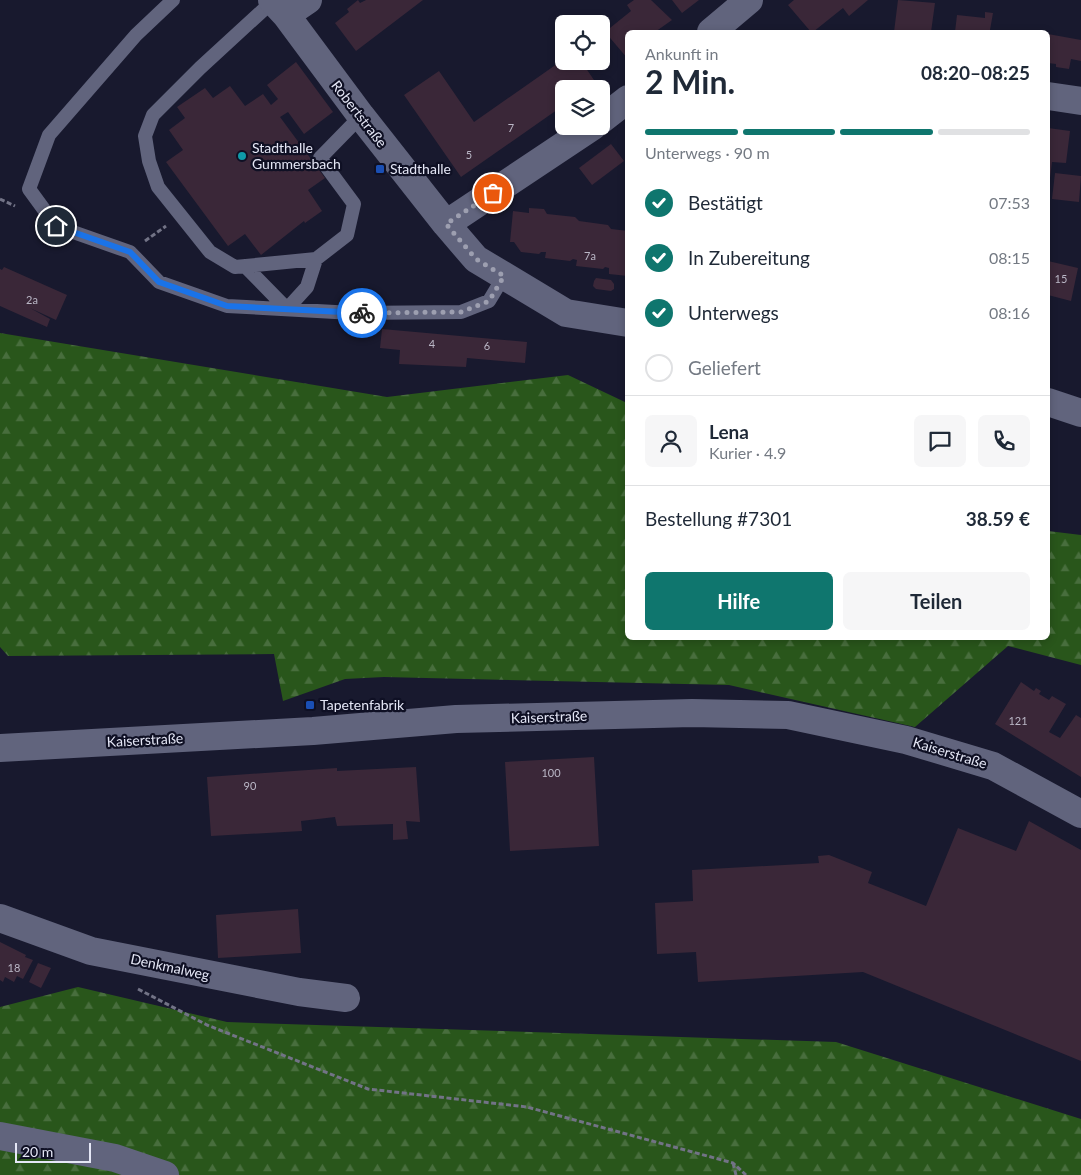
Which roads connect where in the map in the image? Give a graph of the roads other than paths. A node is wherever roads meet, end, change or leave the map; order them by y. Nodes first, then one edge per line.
1 (173, 0) edge
2 (749, 0) edge
3 (285, 4) edge
4 (717, 30) edge
5 (1050, 96) edge
6 (625, 101) edge
7 (1081, 101) edge
8 (610, 113) edge
9 (360, 116) junction
10 (580, 135) edge
11 (446, 224) junction
12 (316, 259) junction
13 (245, 266) junction
14 (504, 276) junction
15 (287, 309) junction
16 (625, 323) edge
17 (1050, 403) edge
18 (1081, 413) edge
19 (0, 748) edge
20 (1081, 814) edge
21 (0, 918) edge
22 (346, 998) dead end
23 (0, 1136) edge
24 (165, 1175) edge

1 - 15 lane
2 - 4 street
3 - 9 street, Robertstraße
3 - 13 lane
5 - 7 street
6 - 8 street
9 - 11 street, Robertstraße
9 - 12 lane
10 - 11 street
11 - 14 street, Robertstraße
12 - 13 lane
12 - 15 lane
13 - 15 lane
14 - 15 lane
14 - 16 street, Robertstraße
17 - 18 street
19 - 20 street, Kaiserstraße
21 - 22 street, Denkmalweg
23 - 24 street

